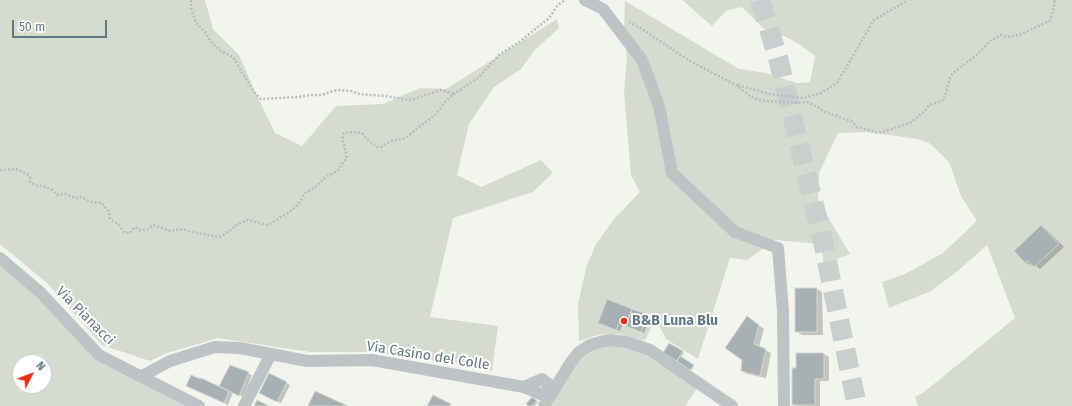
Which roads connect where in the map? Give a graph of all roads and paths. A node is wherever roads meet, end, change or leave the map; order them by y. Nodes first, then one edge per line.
1 (191, 0) edge
2 (565, 0) edge
3 (585, 0) edge
4 (908, 0) edge
5 (1055, 0) edge
6 (623, 19) dead end
7 (736, 85) junction
8 (454, 94) junction
9 (0, 170) edge
10 (0, 258) edge
11 (271, 354) junction
12 (142, 376) junction
13 (555, 389) junction
14 (199, 406) edge
15 (244, 406) edge
16 (544, 406) edge
17 (732, 406) edge
18 (784, 406) edge

1 - 8 path
2 - 8 path
3 - 18 street
4 - 7 path
5 - 7 path
6 - 7 path
8 - 9 path
10 - 12 street, Via Pianacci
11 - 12 street, Via Casino del Colle
11 - 13 street, Via Casino del Colle
11 - 15 street
12 - 14 street, Via Pianacci
13 - 16 street
13 - 17 street

